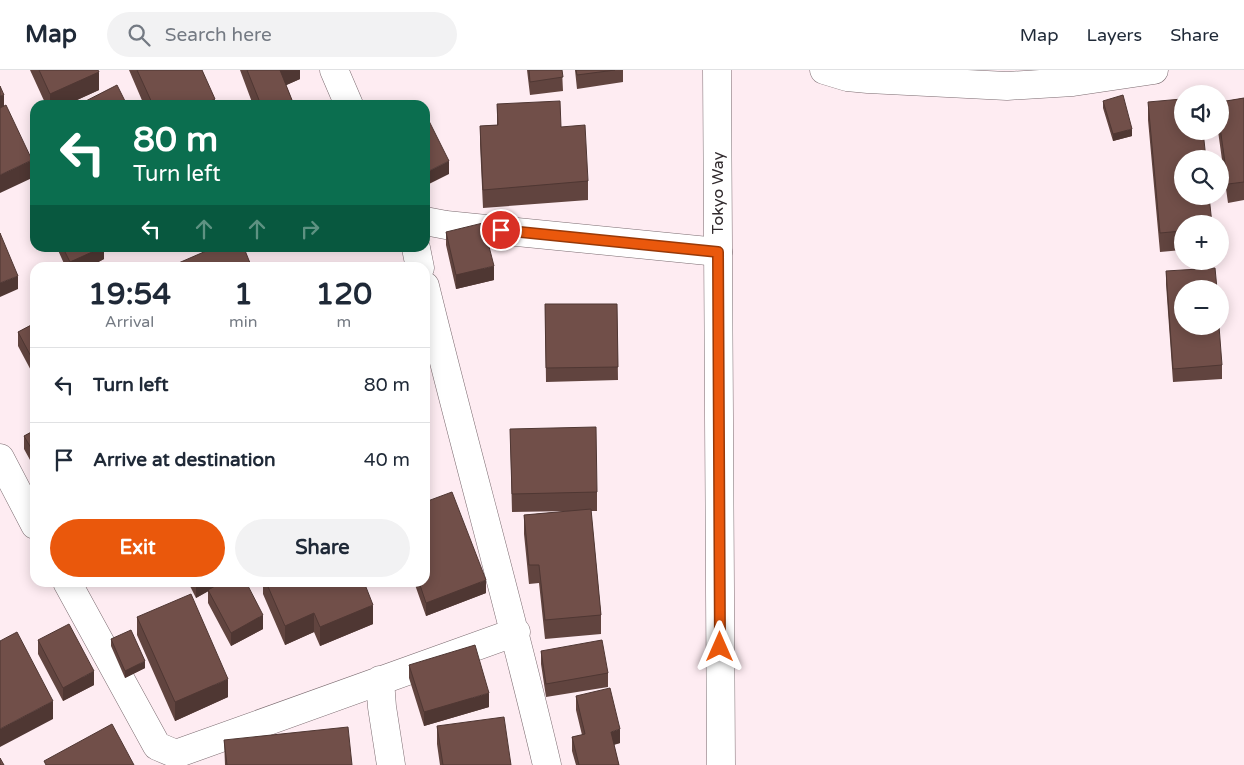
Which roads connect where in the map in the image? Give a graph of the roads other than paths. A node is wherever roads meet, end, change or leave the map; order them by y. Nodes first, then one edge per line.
1 (334, 70) edge
2 (718, 70) edge
3 (824, 70) edge
4 (1154, 70) edge
5 (868, 74) edge
6 (347, 100) edge
7 (430, 222) edge
8 (718, 252) junction
9 (430, 306) edge
10 (0, 458) edge
11 (30, 515) edge
12 (70, 587) edge
13 (516, 632) junction
14 (380, 680) junction
15 (391, 765) edge
16 (546, 765) edge
17 (721, 765) edge

1 - 6 street
2 - 8 street, Tokyo Way
3 - 5 street
4 - 5 street
7 - 8 street
8 - 17 street, Tokyo Way
9 - 13 street
10 - 11 street
12 - 14 street
13 - 14 street
13 - 16 street
14 - 15 street

